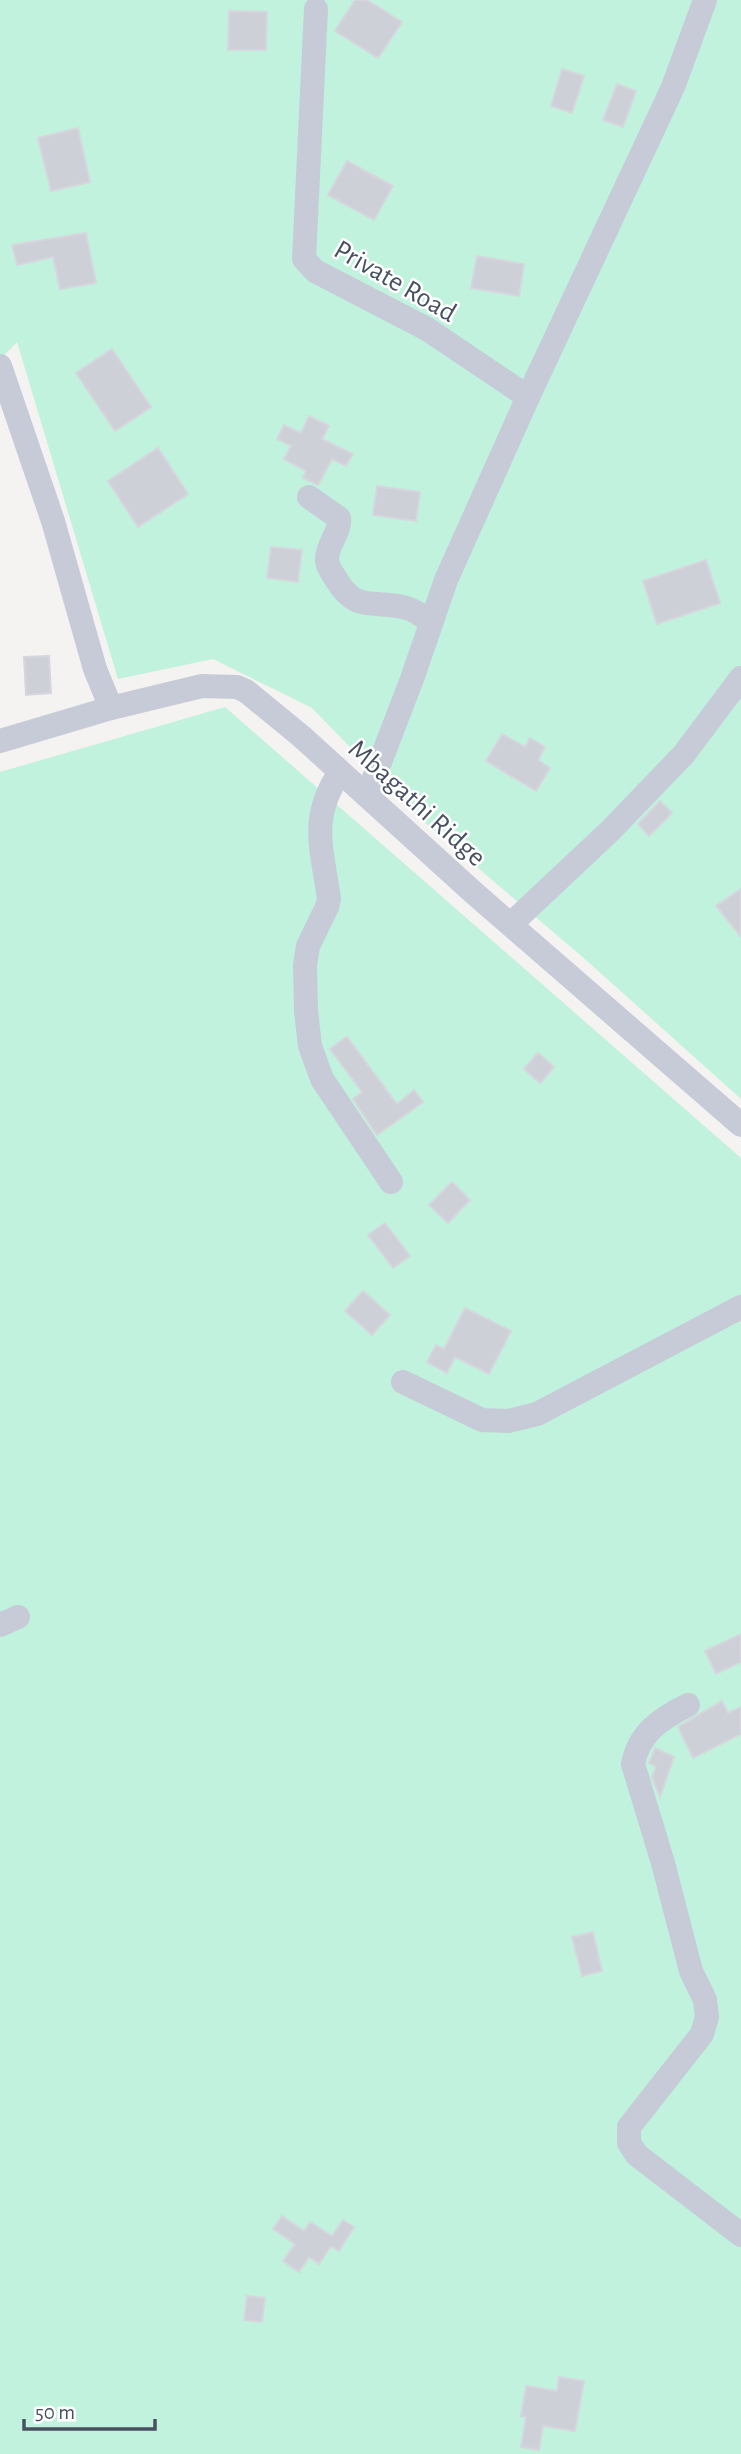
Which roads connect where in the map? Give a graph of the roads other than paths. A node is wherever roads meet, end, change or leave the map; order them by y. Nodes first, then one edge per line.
1 (705, 0) edge
2 (316, 9) dead end
3 (0, 366) edge
4 (528, 397) junction
5 (309, 497) dead end
6 (432, 623) junction
7 (741, 678) edge
8 (111, 708) junction
9 (0, 741) edge
10 (340, 772) junction
11 (367, 796) junction
12 (510, 924) junction
13 (741, 1125) edge
14 (391, 1182) dead end
15 (741, 1307) edge
16 (402, 1382) dead end
17 (688, 1705) dead end
18 (741, 2235) edge

1 - 4 street
2 - 4 street, Private Road
3 - 8 street
4 - 6 street
5 - 6 street
6 - 11 street
7 - 12 street
8 - 9 street, Mbagathi Ridge
8 - 10 street, Mbagathi Ridge
10 - 11 street, Mbagathi Ridge
10 - 14 street
11 - 12 street, Mbagathi Ridge
12 - 13 street, Mbagathi Ridge
15 - 16 street
17 - 18 street

